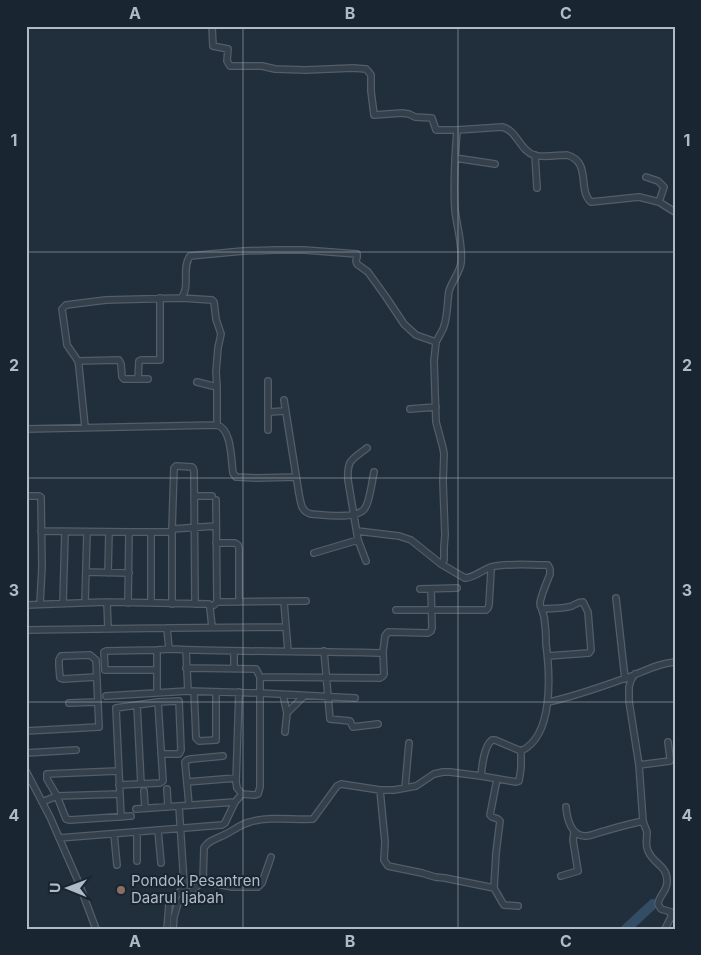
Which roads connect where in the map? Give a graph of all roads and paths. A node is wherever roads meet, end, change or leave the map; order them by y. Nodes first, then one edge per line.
1 (212, 26) edge
2 (457, 130) junction
3 (534, 155) junction
4 (455, 158) junction
5 (495, 164) dead end
6 (646, 177) dead end
7 (536, 188) dead end
8 (659, 202) junction
9 (675, 212) edge
10 (160, 298) junction
11 (181, 298) junction
12 (436, 342) junction
13 (78, 361) junction
14 (138, 379) junction
15 (148, 379) dead end
16 (268, 381) dead end
17 (197, 382) dead end
18 (217, 387) junction
19 (284, 400) dead end
20 (436, 407) junction
21 (410, 409) dead end
22 (269, 412) junction
23 (286, 412) junction
24 (217, 425) junction
25 (85, 426) junction
26 (26, 429) edge
27 (268, 430) dead end
28 (367, 448) dead end
29 (374, 472) dead end
30 (296, 477) junction
31 (26, 496) edge
32 (194, 496) junction
33 (354, 515) junction
34 (216, 526) junction
35 (194, 527) junction
36 (172, 530) junction
37 (41, 531) junction
38 (357, 531) junction
39 (65, 532) junction
40 (87, 532) junction
41 (109, 532) junction
42 (129, 532) junction
43 (151, 532) junction
44 (358, 540) junction
45 (216, 543) junction
46 (314, 553) dead end
47 (366, 561) dead end
48 (442, 564) junction
49 (491, 571) dead end
50 (86, 572) junction
51 (108, 572) junction
52 (129, 573) junction
53 (457, 588) dead end
54 (420, 589) dead end
55 (431, 589) junction
56 (616, 598) dead end
57 (107, 602) junction
58 (217, 602) junction
59 (239, 602) junction
60 (284, 602) junction
61 (306, 602) dead end
62 (63, 603) junction
63 (85, 603) junction
64 (128, 603) junction
65 (151, 603) junction
66 (40, 604) junction
67 (172, 604) junction
68 (195, 604) junction
69 (26, 605) edge
70 (210, 608) junction
71 (542, 609) junction
72 (396, 610) dead end
73 (432, 610) junction
74 (212, 627) junction
75 (285, 627) junction
76 (108, 628) junction
77 (167, 628) junction
78 (26, 630) edge
79 (169, 649) junction
80 (157, 650) junction
81 (186, 650) junction
82 (234, 651) junction
83 (288, 651) junction
84 (324, 651) junction
85 (383, 652) junction
86 (548, 656) junction
87 (675, 662) edge
88 (186, 668) junction
89 (234, 668) junction
90 (157, 670) junction
91 (635, 674) junction
92 (96, 677) junction
93 (260, 678) junction
94 (326, 678) junction
95 (625, 679) junction
96 (191, 691) junction
97 (216, 692) junction
98 (239, 692) junction
99 (157, 693) junction
100 (260, 694) junction
101 (283, 695) junction
102 (106, 696) dead end
103 (304, 696) junction
104 (328, 697) junction
105 (355, 698) dead end
106 (97, 702) junction
107 (158, 702) junction
108 (548, 702) junction
109 (69, 704) dead end
110 (137, 705) junction
111 (287, 713) junction
112 (378, 724) dead end
113 (26, 731) edge
114 (285, 732) dead end
115 (668, 742) dead end
116 (409, 743) dead end
117 (76, 750) dead end
118 (521, 751) junction
119 (26, 753) edge
120 (162, 754) junction
121 (224, 756) dead end
122 (638, 765) junction
123 (26, 771) edge
124 (118, 771) junction
125 (481, 776) junction
126 (236, 778) junction
127 (497, 779) junction
128 (187, 782) junction
129 (141, 784) junction
130 (119, 785) junction
131 (405, 788) junction
132 (167, 789) dead end
133 (380, 790) junction
134 (144, 791) dead end
135 (120, 794) junction
136 (242, 794) junction
137 (57, 796) junction
138 (42, 802) junction
139 (235, 802) junction
140 (189, 805) junction
141 (179, 806) junction
142 (168, 807) junction
143 (566, 807) dead end
144 (145, 808) junction
145 (136, 809) dead end
146 (131, 816) dead end
147 (121, 817) junction
148 (643, 821) junction
149 (180, 828) junction
150 (158, 830) junction
151 (137, 832) junction
152 (574, 832) junction
153 (114, 834) junction
154 (59, 838) junction
155 (271, 857) dead end
156 (138, 861) dead end
157 (161, 863) dead end
158 (117, 865) dead end
159 (561, 876) dead end
160 (202, 881) junction
161 (494, 888) junction
162 (518, 906) dead end
163 (96, 929) edge
164 (168, 929) edge
165 (173, 929) edge
166 (665, 929) edge

1 - 2 street
2 - 3 street
2 - 4 street
3 - 7 street
3 - 8 street
4 - 5 street
4 - 12 street
6 - 8 street
8 - 9 street
10 - 11 street
10 - 13 street
10 - 14 street
11 - 12 street
11 - 18 street
12 - 20 street
13 - 14 street
13 - 25 street
14 - 15 street
16 - 22 street
17 - 18 street
18 - 24 street
19 - 23 street
20 - 21 street
20 - 48 street
22 - 23 street
22 - 27 street
23 - 30 street
24 - 25 street
24 - 30 street
25 - 26 street
28 - 33 street
29 - 33 street
30 - 33 street
31 - 37 street
32 - 34 street
32 - 35 street
32 - 36 street
33 - 38 street
34 - 35 street
34 - 45 street
35 - 36 street
35 - 68 street
36 - 43 street
36 - 67 street
37 - 39 street
37 - 66 street
38 - 44 street
38 - 48 street
39 - 40 street
39 - 62 street
40 - 41 street
40 - 50 street
41 - 42 street
41 - 51 street
42 - 43 street
42 - 52 street
43 - 65 street
44 - 46 street
44 - 47 street
45 - 58 street
45 - 59 street
48 - 71 street
49 - 73 street
50 - 51 street
50 - 63 street
51 - 52 street
52 - 64 street
53 - 55 street
54 - 55 street
55 - 73 street
56 - 95 street
57 - 63 street
57 - 64 street
57 - 76 street
58 - 59 street
58 - 70 street
59 - 60 street
60 - 61 street
60 - 75 street
62 - 63 street
62 - 66 street
64 - 65 street
65 - 67 street
66 - 69 street
67 - 68 street
68 - 70 street
70 - 74 street
71 - 86 street
71 - 86 street
72 - 73 street
73 - 85 street
74 - 75 street
74 - 77 street
75 - 83 street
76 - 77 street
76 - 78 street
77 - 79 street
79 - 80 street
79 - 81 street
80 - 90 street
80 - 90 street
81 - 82 street
81 - 88 street
82 - 83 street
82 - 89 street
83 - 84 street
84 - 85 street
84 - 94 street
85 - 94 street
86 - 108 street
87 - 91 street
88 - 89 street
88 - 96 street
89 - 93 street
90 - 99 street
91 - 95 street
91 - 122 street
92 - 92 street
92 - 106 street
93 - 94 street
93 - 100 street
94 - 104 street
95 - 108 street
96 - 97 street
96 - 97 street
96 - 99 street
97 - 98 street
98 - 100 street
98 - 126 street
99 - 102 street
100 - 101 street
100 - 136 street
101 - 103 street
101 - 111 street
103 - 104 street
103 - 111 street
104 - 105 street
104 - 112 street
106 - 109 street
106 - 113 street
107 - 110 street
107 - 120 street
107 - 120 street
108 - 118 street
110 - 124 street
110 - 129 street
111 - 114 street
115 - 122 street
116 - 131 street
117 - 119 street
118 - 125 street
118 - 127 street
120 - 129 street
121 - 128 street
122 - 148 street
123 - 138 street
124 - 130 street
124 - 137 street
125 - 127 street
125 - 131 street
126 - 128 street
126 - 136 street
127 - 161 street
128 - 140 street
129 - 130 street
130 - 135 street
131 - 133 street
132 - 142 street
133 - 160 street
133 - 161 street
134 - 144 street
135 - 137 street
135 - 147 street
136 - 139 street
137 - 138 street
137 - 147 street
138 - 154 street
139 - 140 street
139 - 149 street
140 - 141 street
141 - 142 street
141 - 149 street
142 - 144 street
143 - 152 street
144 - 145 street
146 - 147 street
148 - 152 street
148 - 166 street
149 - 150 street
149 - 164 street
150 - 151 street
150 - 157 street
151 - 153 street
151 - 156 street
152 - 159 street
153 - 154 street
153 - 158 street
154 - 163 street
155 - 160 street
160 - 165 street
161 - 162 street

